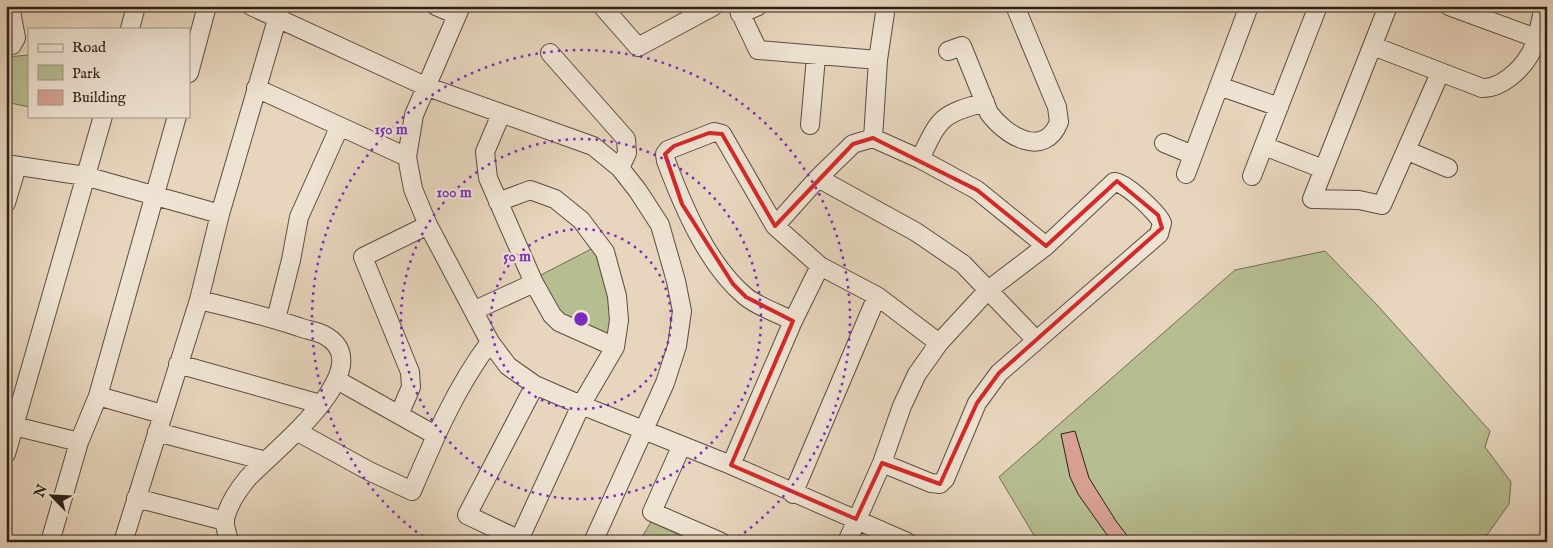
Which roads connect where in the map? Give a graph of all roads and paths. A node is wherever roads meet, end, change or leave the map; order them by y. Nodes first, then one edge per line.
1 (10, 6) edge
2 (136, 6) edge
3 (207, 6) edge
4 (251, 6) edge
5 (436, 6) edge
6 (602, 6) edge
7 (714, 6) edge
8 (758, 6) edge
9 (886, 6) edge
10 (1014, 6) edge
11 (1249, 6) edge
12 (1318, 6) edge
13 (1449, 6) edge
14 (1544, 6) edge
15 (1383, 8) edge
16 (738, 10) edge
17 (459, 11) edge
18 (279, 13) edge
19 (130, 28) edge
20 (1536, 38) junction
21 (6, 46) edge
22 (1373, 46) junction
23 (948, 51) dead end
24 (550, 53) dead end
25 (816, 57) junction
26 (878, 60) junction
27 (190, 69) edge
28 (1440, 73) junction
29 (425, 86) junction
30 (1219, 86) junction
31 (256, 88) junction
32 (985, 102) junction
33 (1279, 107) junction
34 (501, 114) junction
35 (102, 118) edge
36 (175, 118) edge
37 (810, 125) dead end
38 (339, 128) junction
39 (873, 138) junction
40 (1164, 143) dead end
41 (1264, 146) junction
42 (1408, 151) junction
43 (1193, 155) junction
44 (406, 157) junction
45 (920, 159) junction
46 (12, 165) edge
47 (620, 168) junction
48 (1448, 168) dead end
49 (1323, 169) junction
50 (1186, 174) dead end
51 (85, 176) junction
52 (1252, 176) dead end
53 (818, 178) junction
54 (154, 196) junction
55 (6, 202) edge
56 (498, 202) junction
57 (220, 214) junction
58 (428, 225) junction
59 (775, 226) junction
60 (1046, 246) junction
61 (820, 266) junction
62 (534, 283) junction
63 (987, 291) junction
64 (877, 296) junction
65 (199, 300) junction
66 (474, 310) junction
67 (276, 319) junction
68 (793, 321) junction
69 (1036, 340) junction
70 (490, 342) junction
71 (939, 343) junction
72 (614, 347) junction
73 (178, 364) junction
74 (337, 380) junction
75 (535, 384) junction
76 (98, 396) junction
77 (320, 404) junction
78 (581, 405) junction
79 (162, 414) junction
80 (399, 415) junction
81 (10, 425) edge
82 (645, 430) junction
83 (156, 432) junction
84 (298, 432) junction
85 (436, 435) junction
86 (79, 442) junction
87 (681, 446) junction
88 (6, 454) edge
89 (266, 461) junction
90 (882, 462) junction
91 (731, 465) junction
92 (793, 494) junction
93 (136, 498) junction
94 (856, 519) junction
95 (225, 521) junction
96 (521, 541) edge
97 (50, 542) edge
98 (123, 542) edge
99 (229, 542) edge
100 (593, 542) edge
101 (720, 542) edge
102 (847, 542) edge
103 (907, 542) edge

1 - 21 street
2 - 19 street
3 - 27 street
4 - 18 street
5 - 17 street
6 - 7 street
8 - 16 street
9 - 26 street
10 - 32 street
11 - 30 street
12 - 33 street
13 - 20 street
14 - 20 street
15 - 22 street
16 - 25 street
17 - 29 street
18 - 29 street
18 - 31 street
20 - 28 street
22 - 28 street
22 - 49 street
23 - 32 street
24 - 47 street
25 - 26 street
25 - 37 street
26 - 39 street
28 - 42 street
29 - 34 street
29 - 44 street
30 - 33 street
30 - 43 street
31 - 38 street
31 - 57 street
32 - 45 street
33 - 41 street
34 - 47 street
34 - 56 street
35 - 51 street
36 - 54 street
38 - 44 street
38 - 67 street
39 - 45 street
39 - 53 street
40 - 43 street
41 - 49 street
41 - 52 street
42 - 48 street
42 - 49 street
43 - 50 street
44 - 58 street
45 - 60 street
46 - 51 street
46 - 55 street
47 - 82 street
51 - 54 street
51 - 81 street
53 - 59 street
53 - 63 street
54 - 57 street
54 - 76 street
56 - 62 street
56 - 72 street
57 - 65 street
58 - 66 street
58 - 80 street
59 - 61 street
59 - 68 street
60 - 63 street
60 - 69 street
61 - 64 street
61 - 68 street
62 - 66 street
62 - 72 street
63 - 69 street
63 - 71 street
64 - 71 street
64 - 92 street
65 - 67 street
65 - 73 street
66 - 70 street
67 - 74 street
68 - 91 street
69 - 90 street
70 - 75 street
70 - 85 street
71 - 90 street
72 - 78 street
73 - 77 street
73 - 79 street
74 - 77 street
74 - 80 street
75 - 78 street
75 - 96 street
76 - 79 street
76 - 86 street
77 - 84 street
78 - 82 street
78 - 96 street
79 - 83 street
80 - 85 street
81 - 86 street
81 - 88 street
82 - 87 street
82 - 100 street
83 - 89 street
83 - 93 street
84 - 85 street
84 - 89 street
86 - 97 street
87 - 91 street
87 - 101 street
89 - 95 street
90 - 94 street
91 - 92 street
92 - 94 street
93 - 95 street
93 - 98 street
94 - 102 street
94 - 103 street
95 - 99 street

